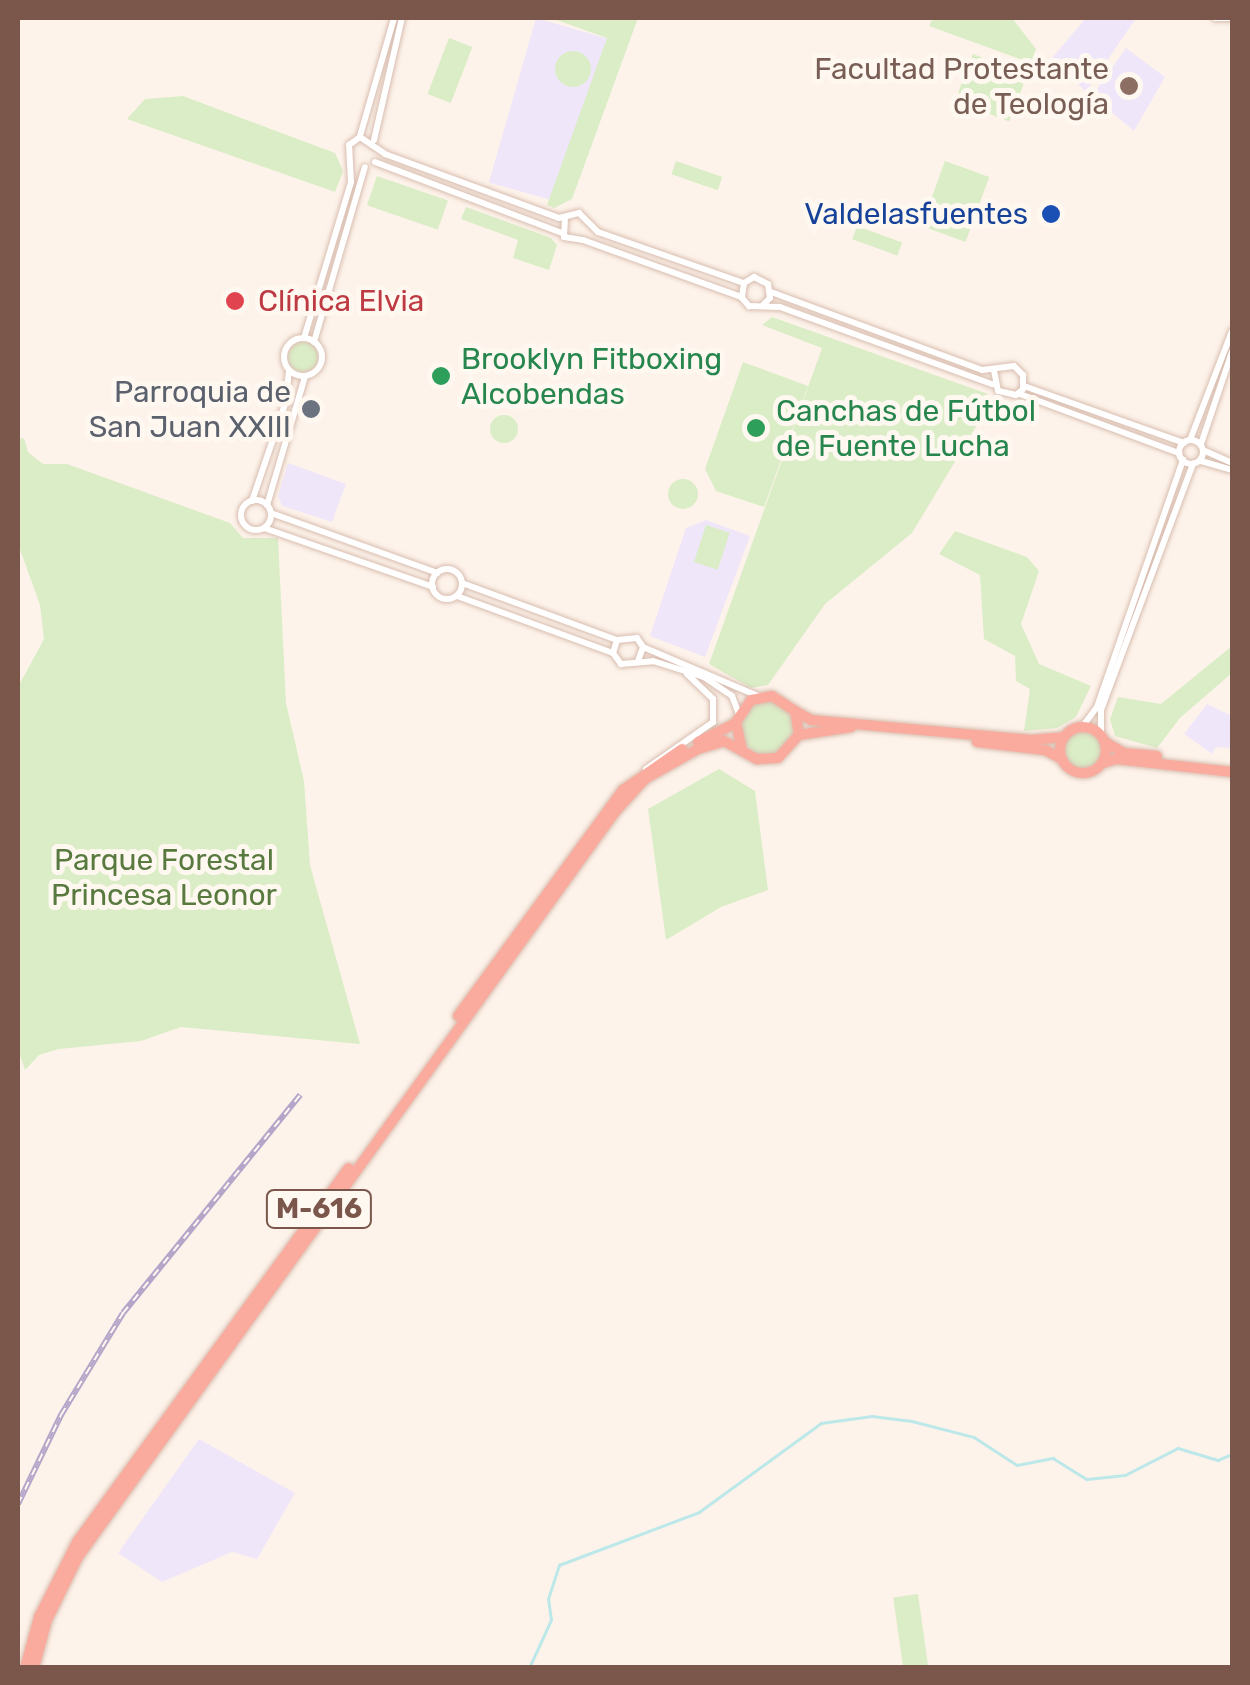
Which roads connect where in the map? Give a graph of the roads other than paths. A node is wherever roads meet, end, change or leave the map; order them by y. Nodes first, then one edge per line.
1 (394, 18) edge
2 (402, 18) edge
3 (1215, 18) edge
4 (1232, 18) edge
5 (360, 136) junction
6 (374, 140) junction
7 (378, 149) junction
8 (352, 162) junction
9 (375, 162) junction
10 (366, 167) junction
11 (566, 217) junction
12 (590, 226) junction
13 (562, 233) junction
14 (584, 240) junction
15 (744, 284) junction
16 (771, 292) junction
17 (742, 298) junction
18 (761, 307) junction
19 (1232, 331) edge
20 (304, 338) junction
21 (314, 342) junction
22 (1232, 352) edge
23 (994, 370) junction
24 (290, 371) junction
25 (305, 377) junction
26 (993, 385) junction
27 (1024, 386) junction
28 (1018, 394) junction
29 (1187, 441) junction
30 (1202, 447) junction
31 (1181, 457) junction
32 (1196, 462) junction
33 (1232, 462) edge
34 (1232, 470) edge
35 (252, 501) junction
36 (269, 508) junction
37 (264, 528) junction
38 (438, 573) junction
39 (462, 583) junction
40 (433, 587) junction
41 (457, 596) junction
42 (617, 640) junction
43 (643, 647) junction
44 (613, 654) junction
45 (638, 661) junction
46 (680, 670) junction
47 (760, 697) junction
48 (795, 711) junction
49 (737, 718) junction
50 (1082, 727) junction
51 (799, 735) junction
52 (1064, 737) junction
53 (1103, 739) junction
54 (740, 746) junction
55 (1062, 760) junction
56 (1102, 764) junction
57 (646, 768) junction
58 (1232, 768) edge
59 (25, 1668) edge
60 (34, 1668) edge

1 - 5 main road
2 - 6 main road
3 - 4 main road
5 - 6 main road
5 - 8 main road
6 - 7 main road
7 - 9 main road
7 - 11 main road
8 - 10 main road
8 - 20 main road
9 - 10 main road
9 - 13 main road
10 - 21 main road
11 - 12 main road
11 - 13 main road
12 - 14 main road
12 - 15 main road
13 - 14 main road
14 - 17 main road
15 - 16 main road
15 - 17 main road
16 - 18 main road
16 - 23 main road
17 - 18 main road
18 - 26 main road
19 - 29 main road
20 - 21 main road
20 - 24 main road
21 - 25 main road
22 - 30 main road
23 - 26 main road
23 - 27 main road
24 - 25 main road
24 - 35 main road
25 - 36 main road
26 - 28 main road
27 - 28 main road
27 - 29 main road
28 - 31 main road
29 - 30 main road
29 - 31 main road
30 - 32 main road
30 - 33 main road
31 - 32 main road
31 - 50 main road
32 - 34 main road
32 - 53 main road
35 - 36 main road
35 - 37 main road
36 - 37 main road
36 - 38 main road
37 - 40 main road
38 - 39 main road
38 - 40 main road
39 - 41 main road
39 - 42 main road
40 - 41 main road
41 - 44 main road
42 - 43 main road
42 - 44 main road
43 - 45 main road
43 - 47 main road
44 - 45 main road
45 - 46 main road
46 - 49 main road
46 - 57 main road
47 - 48 highway
47 - 49 highway, M-616
48 - 51 highway
48 - 52 highway
49 - 54 highway
49 - 57 highway, M-616
50 - 52 highway
50 - 53 highway, M-616
51 - 54 highway, M-616
51 - 55 highway, M-616
52 - 55 highway
53 - 56 highway
53 - 58 highway, M-616
54 - 60 highway, M-616
55 - 56 highway, M-616
56 - 58 highway, M-616
57 - 59 highway, M-616

